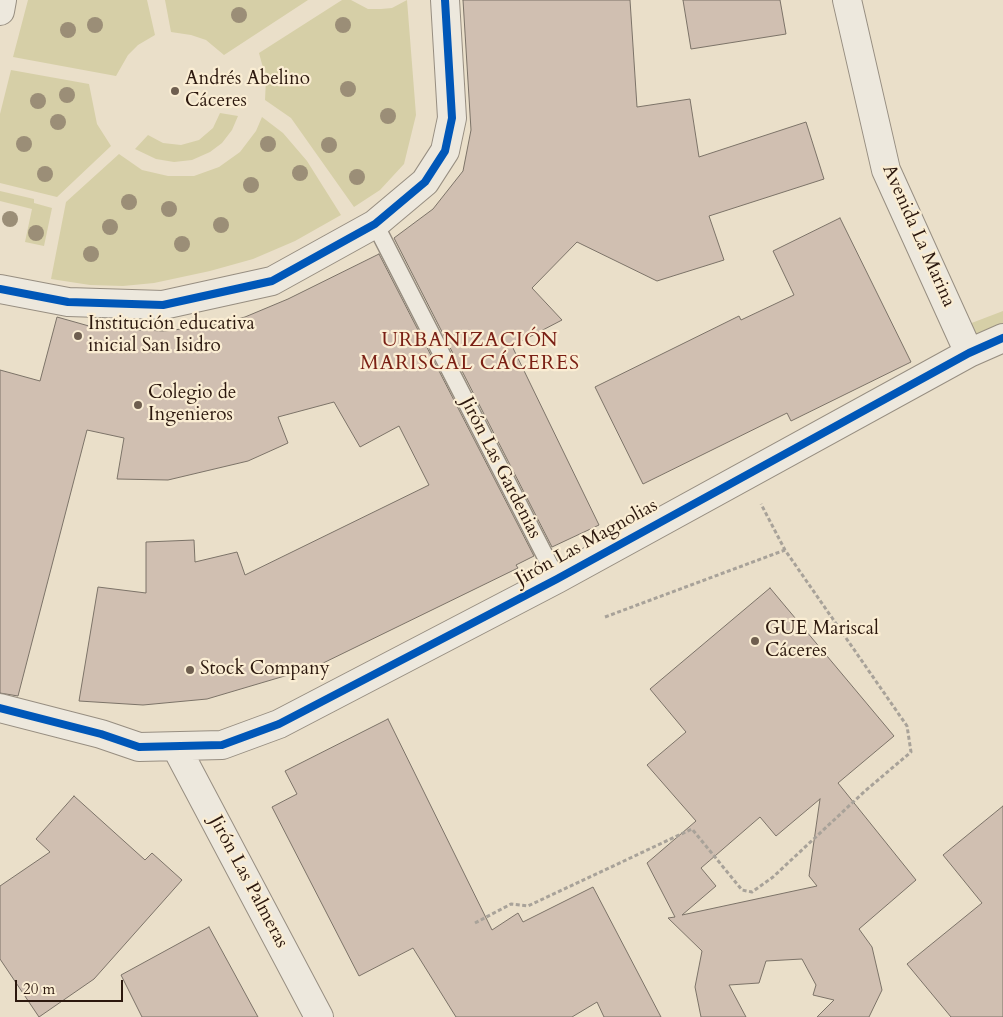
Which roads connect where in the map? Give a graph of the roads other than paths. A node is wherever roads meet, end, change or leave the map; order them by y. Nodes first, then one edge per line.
1 (2, 0) edge
2 (445, 0) edge
3 (846, 0) edge
4 (0, 11) edge
5 (375, 224) junction
6 (0, 289) edge
7 (1003, 338) edge
8 (969, 352) junction
9 (557, 579) junction
10 (0, 708) edge
11 (176, 747) junction
12 (319, 1017) edge

1 - 4 street
2 - 5 street
3 - 8 street, Avenida La Marina
5 - 6 street
5 - 9 lane, Jirón Las Gardenias
7 - 8 street, Jirón Las Magnolias
8 - 9 street, Jirón Las Magnolias
9 - 11 street, Jirón Las Magnolias
10 - 11 street, Jirón Las Magnolias
11 - 12 street, Jirón Las Palmeras

